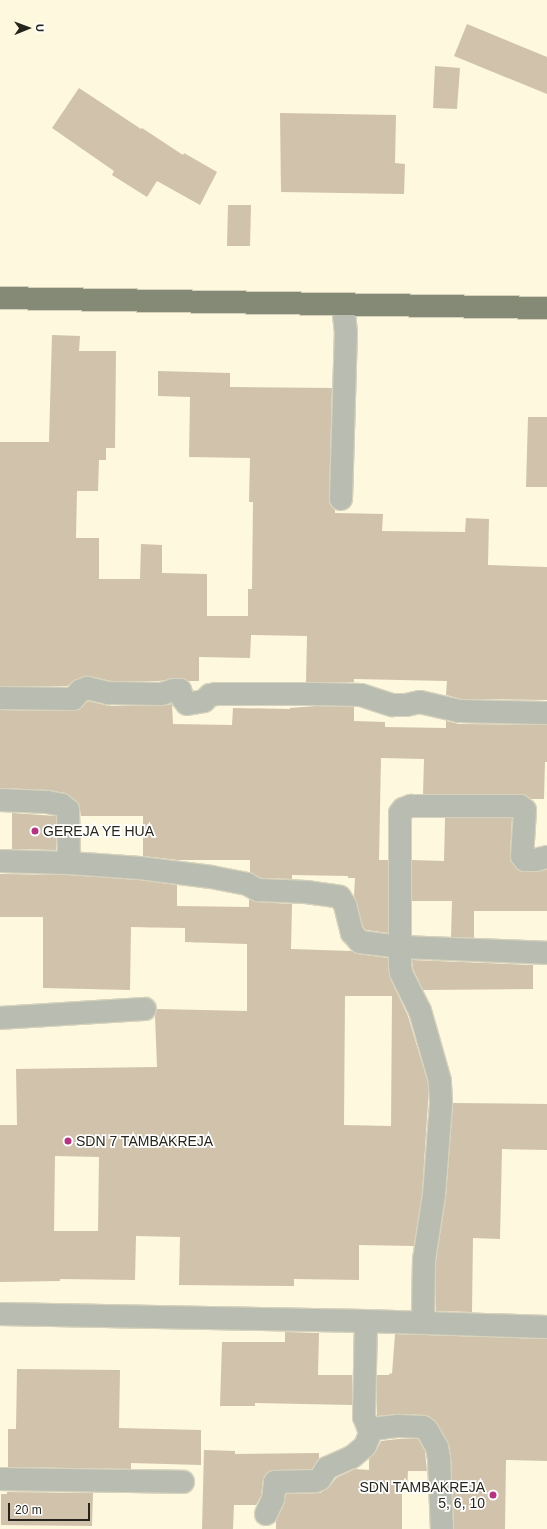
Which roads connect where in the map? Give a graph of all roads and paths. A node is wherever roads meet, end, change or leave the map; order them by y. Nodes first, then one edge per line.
1 (0, 298) edge
2 (343, 304) junction
3 (547, 308) edge
4 (341, 499) dead end
5 (0, 698) edge
6 (547, 713) edge
7 (0, 800) edge
8 (547, 858) edge
9 (0, 861) edge
10 (69, 862) junction
11 (400, 947) junction
12 (547, 953) edge
13 (145, 1009) dead end
14 (0, 1018) edge
15 (0, 1314) edge
16 (366, 1321) junction
17 (423, 1322) junction
18 (547, 1327) edge
19 (372, 1429) junction
20 (0, 1479) edge
21 (183, 1482) dead end
22 (266, 1514) dead end
23 (442, 1529) edge

1 - 2 main road
2 - 3 main road
2 - 4 street
5 - 6 street
7 - 10 street
8 - 11 street
9 - 10 street
10 - 11 street
11 - 12 street
11 - 17 street
13 - 14 street
15 - 16 street
16 - 17 street
16 - 19 street
17 - 18 street
19 - 22 street
19 - 23 street
20 - 21 street

